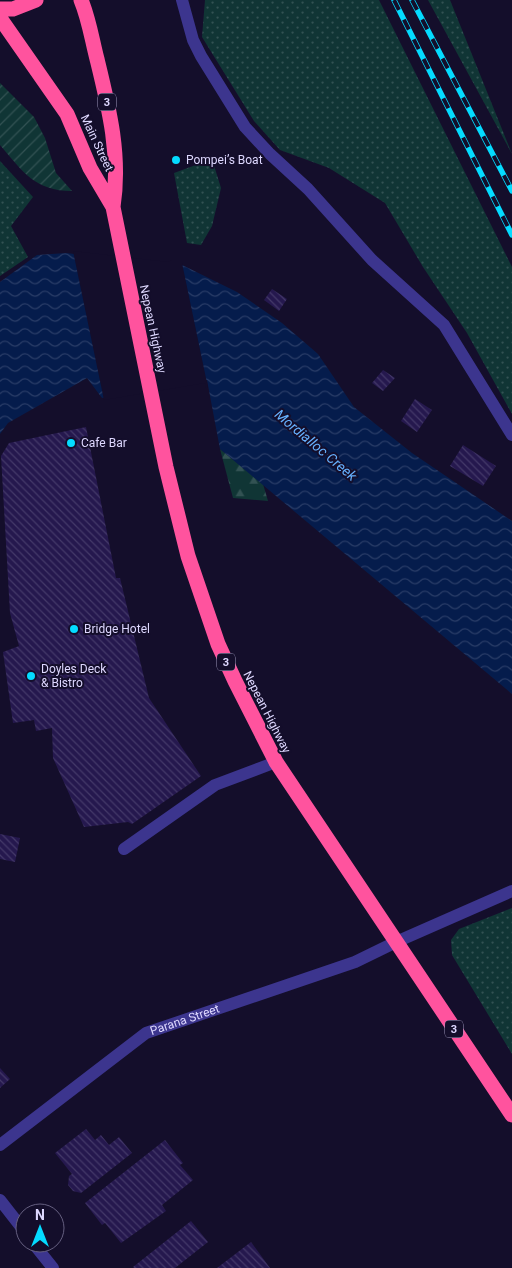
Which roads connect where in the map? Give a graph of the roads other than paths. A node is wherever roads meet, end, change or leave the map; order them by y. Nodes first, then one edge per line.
1 (36, 0) edge
2 (82, 0) edge
3 (182, 0) edge
4 (0, 9) edge
5 (0, 18) edge
6 (113, 206) junction
7 (512, 435) edge
8 (276, 762) junction
9 (124, 848) dead end
10 (512, 891) edge
11 (396, 942) junction
12 (512, 1115) edge
13 (0, 1145) edge
14 (0, 1200) edge
15 (15, 1219) edge
16 (41, 1253) edge
17 (53, 1268) edge

1 - 4 highway
2 - 6 highway, Main Street / 3
3 - 7 street
5 - 6 highway, Main Street / 3
6 - 8 highway, Nepean Highway / 3
8 - 9 street
8 - 11 highway, Nepean Highway / 3
10 - 11 street, Parana Street
11 - 12 highway, Nepean Highway / 3
11 - 13 street, Parana Street
14 - 15 street
16 - 17 street

